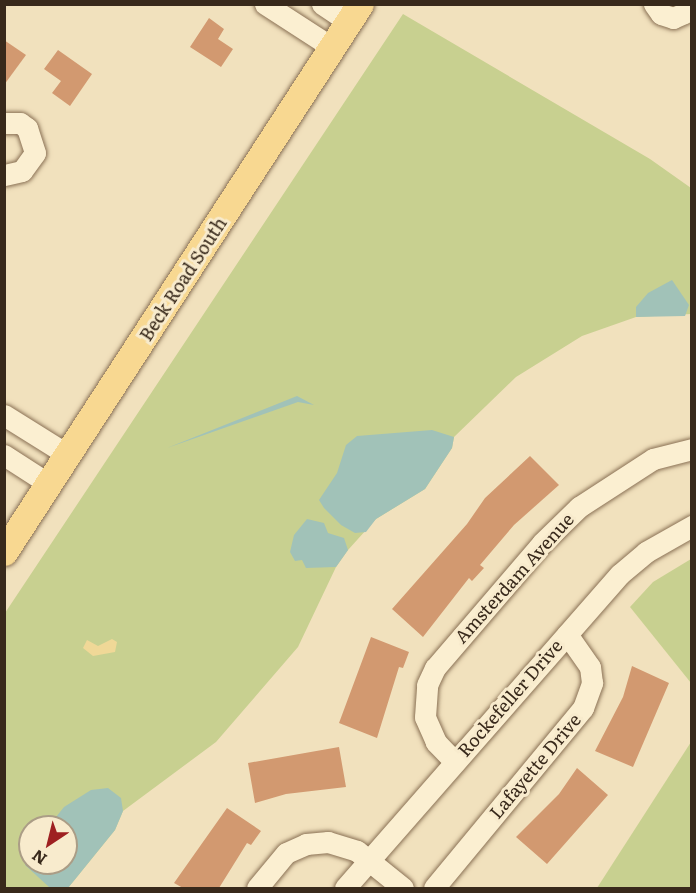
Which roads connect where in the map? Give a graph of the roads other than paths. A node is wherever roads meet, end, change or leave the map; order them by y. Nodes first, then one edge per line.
1 (265, 4) edge
2 (322, 4) edge
3 (654, 4) edge
4 (690, 4) edge
5 (355, 13) edge
6 (333, 48) junction
7 (4, 123) edge
8 (4, 175) edge
9 (4, 415) edge
10 (692, 449) edge
11 (4, 455) edge
12 (68, 455) junction
13 (49, 484) junction
14 (692, 526) edge
15 (4, 552) edge
16 (567, 634) junction
17 (455, 762) junction
18 (367, 863) junction
19 (257, 888) edge
20 (345, 888) edge
21 (403, 888) edge
22 (434, 888) edge

1 - 6 street
2 - 5 street
3 - 4 street
5 - 6 main road, Beck Road South
6 - 12 main road, Beck Road South
7 - 8 street
9 - 12 street
10 - 17 street, Amsterdam Avenue
11 - 13 street
12 - 13 main road, Beck Road South
13 - 15 main road, Beck Road South
14 - 16 street, Rockefeller Drive
16 - 17 street, Rockefeller Drive
16 - 22 street, Lafayette Drive
17 - 18 street, Rockefeller Drive
18 - 19 street
18 - 20 street, Rockefeller Drive
18 - 21 street

